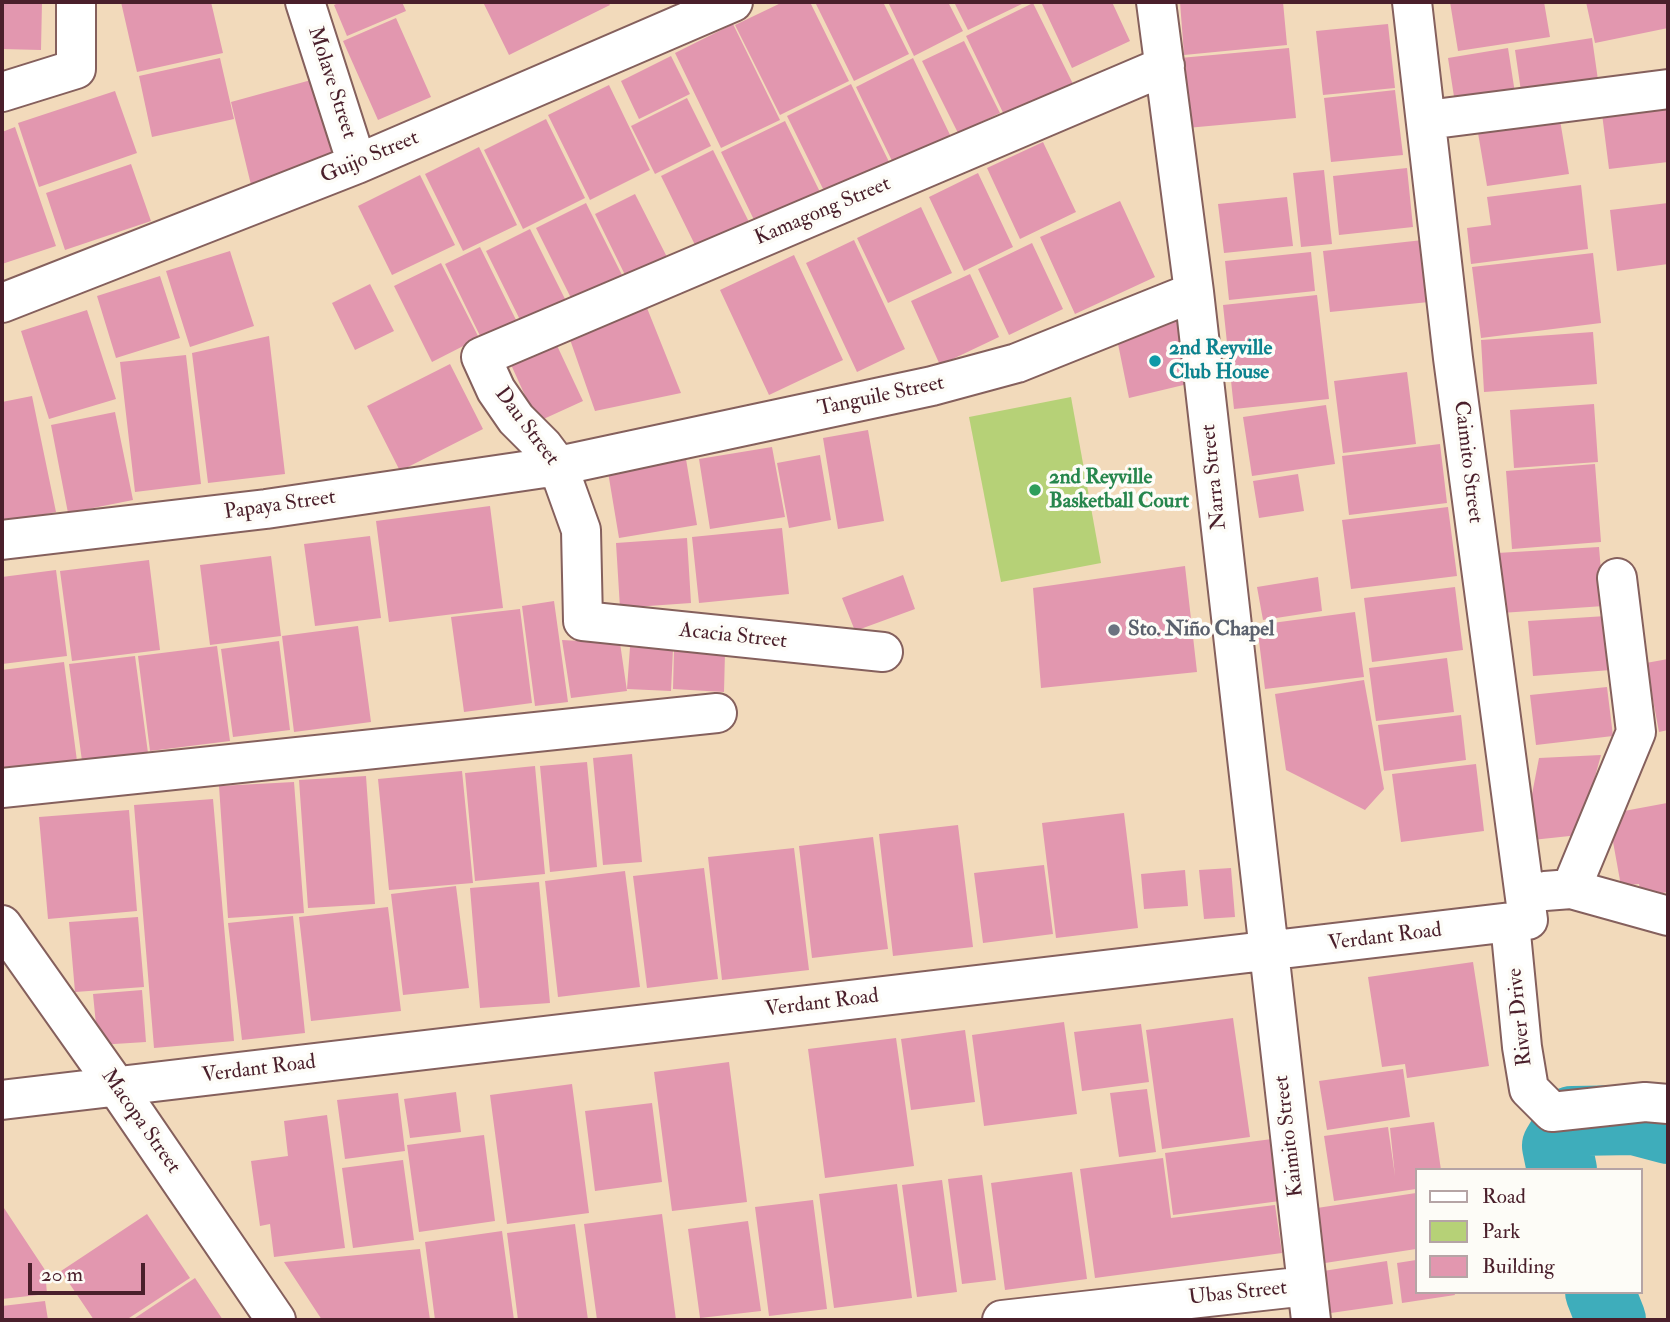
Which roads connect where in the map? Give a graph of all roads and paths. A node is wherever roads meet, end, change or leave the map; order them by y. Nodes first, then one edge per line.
1 (76, 2) edge
2 (305, 2) edge
3 (733, 2) edge
4 (1156, 2) edge
5 (1412, 2) edge
6 (1164, 66) junction
7 (1668, 89) edge
8 (2, 92) edge
9 (1427, 120) junction
10 (357, 164) junction
11 (1194, 292) junction
12 (2, 303) edge
13 (481, 357) joint
14 (558, 466) junction
15 (2, 540) edge
16 (1618, 578) dead end
17 (583, 621) joint
18 (883, 652) dead end
19 (717, 713) dead end
20 (2, 788) edge
21 (1571, 889) junction
22 (1520, 912) junction
23 (1668, 916) edge
24 (2, 925) edge
25 (1269, 952) junction
26 (116, 1086) junction
27 (2, 1100) edge
28 (1668, 1104) edge
29 (1309, 1303) edge
30 (276, 1320) edge
31 (1002, 1320) edge

1 - 8 street
2 - 10 street, Molave Street
3 - 10 street, Guijo Street
4 - 6 street, Narra Street
5 - 9 street, Caimito Street
6 - 11 street, Narra Street
6 - 13 street, Kamagong Street
7 - 9 street
9 - 22 street, Caimito Street
10 - 12 street, Guijo Street
11 - 14 street, Tanguile Street
11 - 25 street, Narra Street
13 - 14 street, Dau Street
14 - 15 street, Papaya Street
14 - 17 street, Dau Street
16 - 21 street
17 - 18 street, Acacia Street
19 - 20 street
21 - 22 street, Verdant Road
21 - 23 street, Verdant Road
22 - 25 street, Verdant Road
22 - 28 street, River Drive
24 - 26 street, Macopa Street
25 - 26 street, Verdant Road
25 - 29 street, Kaimito Street
26 - 27 street, Verdant Road
26 - 30 street, Macopa Street
29 - 31 street, Ubas Street

